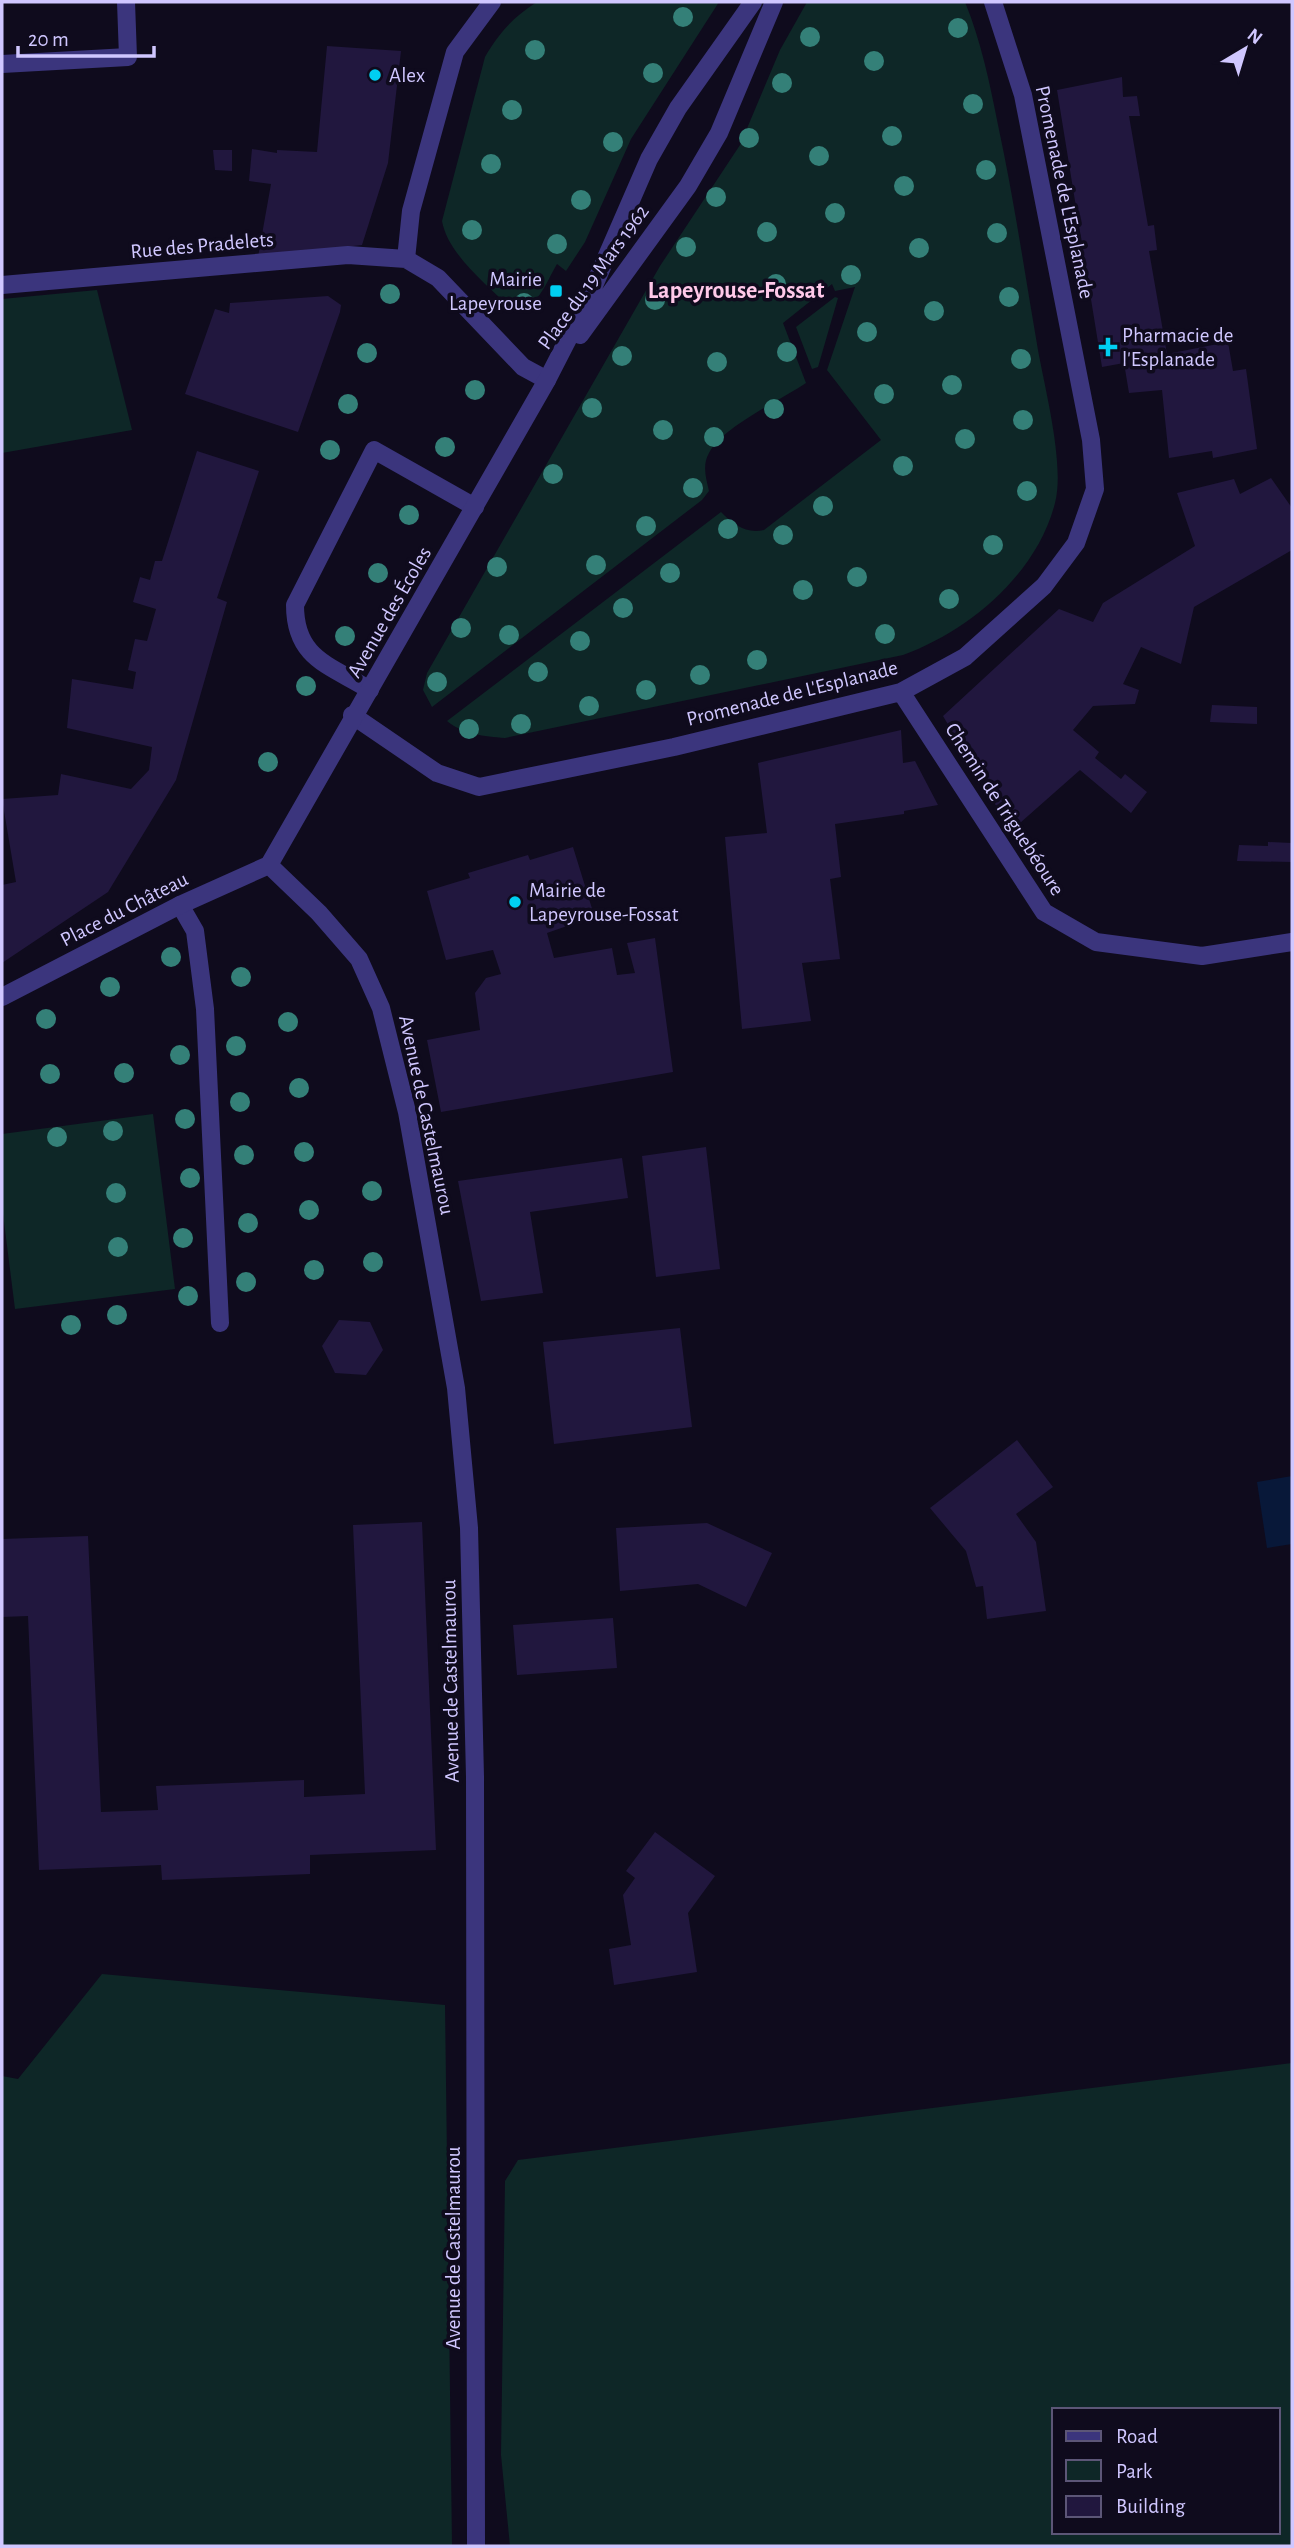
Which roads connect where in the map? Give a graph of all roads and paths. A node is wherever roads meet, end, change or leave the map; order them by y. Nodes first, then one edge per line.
1 (126, 2) edge
2 (492, 2) edge
3 (753, 2) edge
4 (774, 2) edge
5 (992, 2) edge
6 (2, 64) edge
7 (407, 259) junction
8 (2, 285) edge
9 (547, 380) junction
10 (475, 507) junction
11 (370, 690) junction
12 (901, 692) junction
13 (352, 715) junction
14 (268, 865) junction
15 (180, 905) junction
16 (1292, 942) edge
17 (2, 998) edge
18 (220, 1323) dead end
19 (476, 2546) edge

1 - 6 street
2 - 7 street
3 - 9 street, Place du 19 Mars 1962
4 - 9 street, Place du 19 Mars 1962
5 - 12 street, Promenade de L'Esplanade
7 - 8 street, Rue des Pradelets
7 - 9 street
9 - 10 street, Avenue des Écoles
10 - 11 street, Avenue des Écoles
10 - 11 street
11 - 13 street, Avenue des Écoles
12 - 13 street, Promenade de L'Esplanade
12 - 16 street, Chemin de Triguebéoure
13 - 14 street, Avenue des Écoles
14 - 15 street, Place du Château
14 - 19 street, Avenue de Castelmaurou
15 - 17 street, Place du Château
15 - 18 street

